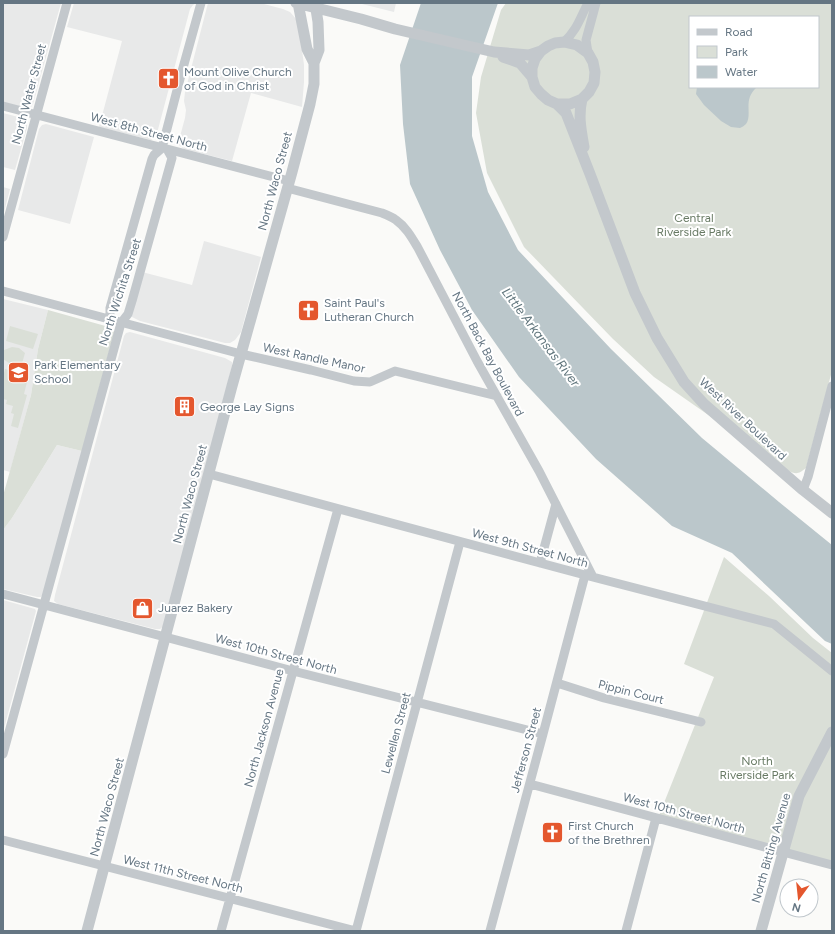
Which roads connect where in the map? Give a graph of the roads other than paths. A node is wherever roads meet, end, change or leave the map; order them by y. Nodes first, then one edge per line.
1 (67, 3) edge
2 (201, 3) edge
3 (298, 3) edge
4 (588, 3) edge
5 (596, 3) edge
6 (315, 6) edge
7 (564, 42) junction
8 (541, 51) junction
9 (494, 52) junction
10 (588, 53) junction
11 (314, 63) junction
12 (532, 77) junction
13 (582, 99) junction
14 (557, 104) junction
15 (3, 106) edge
16 (36, 114) junction
17 (164, 149) junction
18 (590, 174) junction
19 (288, 185) junction
20 (394, 219) joint
21 (3, 237) edge
22 (3, 291) edge
23 (110, 319) junction
24 (121, 323) junction
25 (240, 354) junction
26 (832, 387) edge
27 (497, 396) junction
28 (209, 474) junction
29 (802, 490) junction
30 (556, 504) junction
31 (338, 509) junction
32 (832, 513) edge
33 (460, 542) junction
34 (540, 563) junction
35 (589, 576) junction
36 (3, 594) edge
37 (44, 605) junction
38 (165, 637) junction
39 (293, 671) junction
40 (832, 671) edge
41 (557, 683) junction
42 (417, 702) junction
43 (701, 722) dead end
44 (832, 732) edge
45 (543, 734) junction
46 (3, 754) edge
47 (530, 784) junction
48 (656, 818) junction
49 (3, 840) edge
50 (783, 852) junction
51 (832, 865) edge
52 (104, 866) junction
53 (230, 898) junction
54 (87, 931) edge
55 (221, 931) edge
56 (356, 931) edge
57 (490, 931) edge
58 (626, 931) edge
59 (761, 931) edge

1 - 16 street, North Water Street
2 - 17 street, North Wichita Street
3 - 6 street
3 - 11 street, North Waco Street
4 - 7 street
5 - 10 street
6 - 9 street
6 - 11 street, North Waco Street
7 - 8 street
7 - 10 street
8 - 9 street
8 - 12 street
9 - 12 street
10 - 13 street
11 - 19 street, North Waco Street
12 - 14 street
13 - 14 street
13 - 18 street, West River Boulevard
14 - 18 street, West River Boulevard
15 - 16 street, West 8th Street North
16 - 17 street, West 8th Street North
16 - 21 street, North Water Street
17 - 19 street, West 8th Street North
17 - 23 street, North Wichita Street
17 - 24 street, North Wichita Street
18 - 29 street, West River Boulevard
19 - 20 street, West 8th Street North
19 - 25 street, North Waco Street
20 - 27 street, North Back Bay Boulevard
22 - 23 street
23 - 24 street
24 - 25 street
24 - 37 street, North Wichita Street
25 - 27 street, West Randle Manor
25 - 28 street, North Waco Street
26 - 29 street
27 - 30 street, North Back Bay Boulevard
28 - 31 street, West 9th Street North
28 - 38 street, North Waco Street
29 - 32 street, West River Boulevard
30 - 34 street
30 - 35 street, North Back Bay Boulevard
31 - 33 street, West 9th Street North
31 - 39 street, North Jackson Avenue
33 - 34 street, West 9th Street North
33 - 42 street, Lewellen Street
34 - 35 street, West 9th Street North
35 - 40 street, West 9th Street North
35 - 41 street, Jefferson Street
36 - 37 street, West 10th Street North
37 - 38 street, West 10th Street North
37 - 46 street, North Wichita Street
38 - 39 street, West 10th Street North
38 - 52 street, North Waco Street
39 - 42 street, West 10th Street North
39 - 53 street, North Jackson Avenue
41 - 43 street, Pippin Court
41 - 45 street, Jefferson Street
42 - 45 street, West 10th Street North
42 - 56 street, Lewellen Street
44 - 50 street, North Bitting Avenue
45 - 47 street, Jefferson Street
47 - 48 street, West 10th Street North
47 - 57 street, Jefferson Street
48 - 50 street, West 10th Street North
48 - 58 street
49 - 52 street, West 11th Street North
50 - 51 street, West 10th Street North
50 - 59 street, North Bitting Avenue
52 - 53 street, West 11th Street North
52 - 54 street, North Waco Street
53 - 55 street, North Jackson Avenue
53 - 56 street, West 11th Street North

